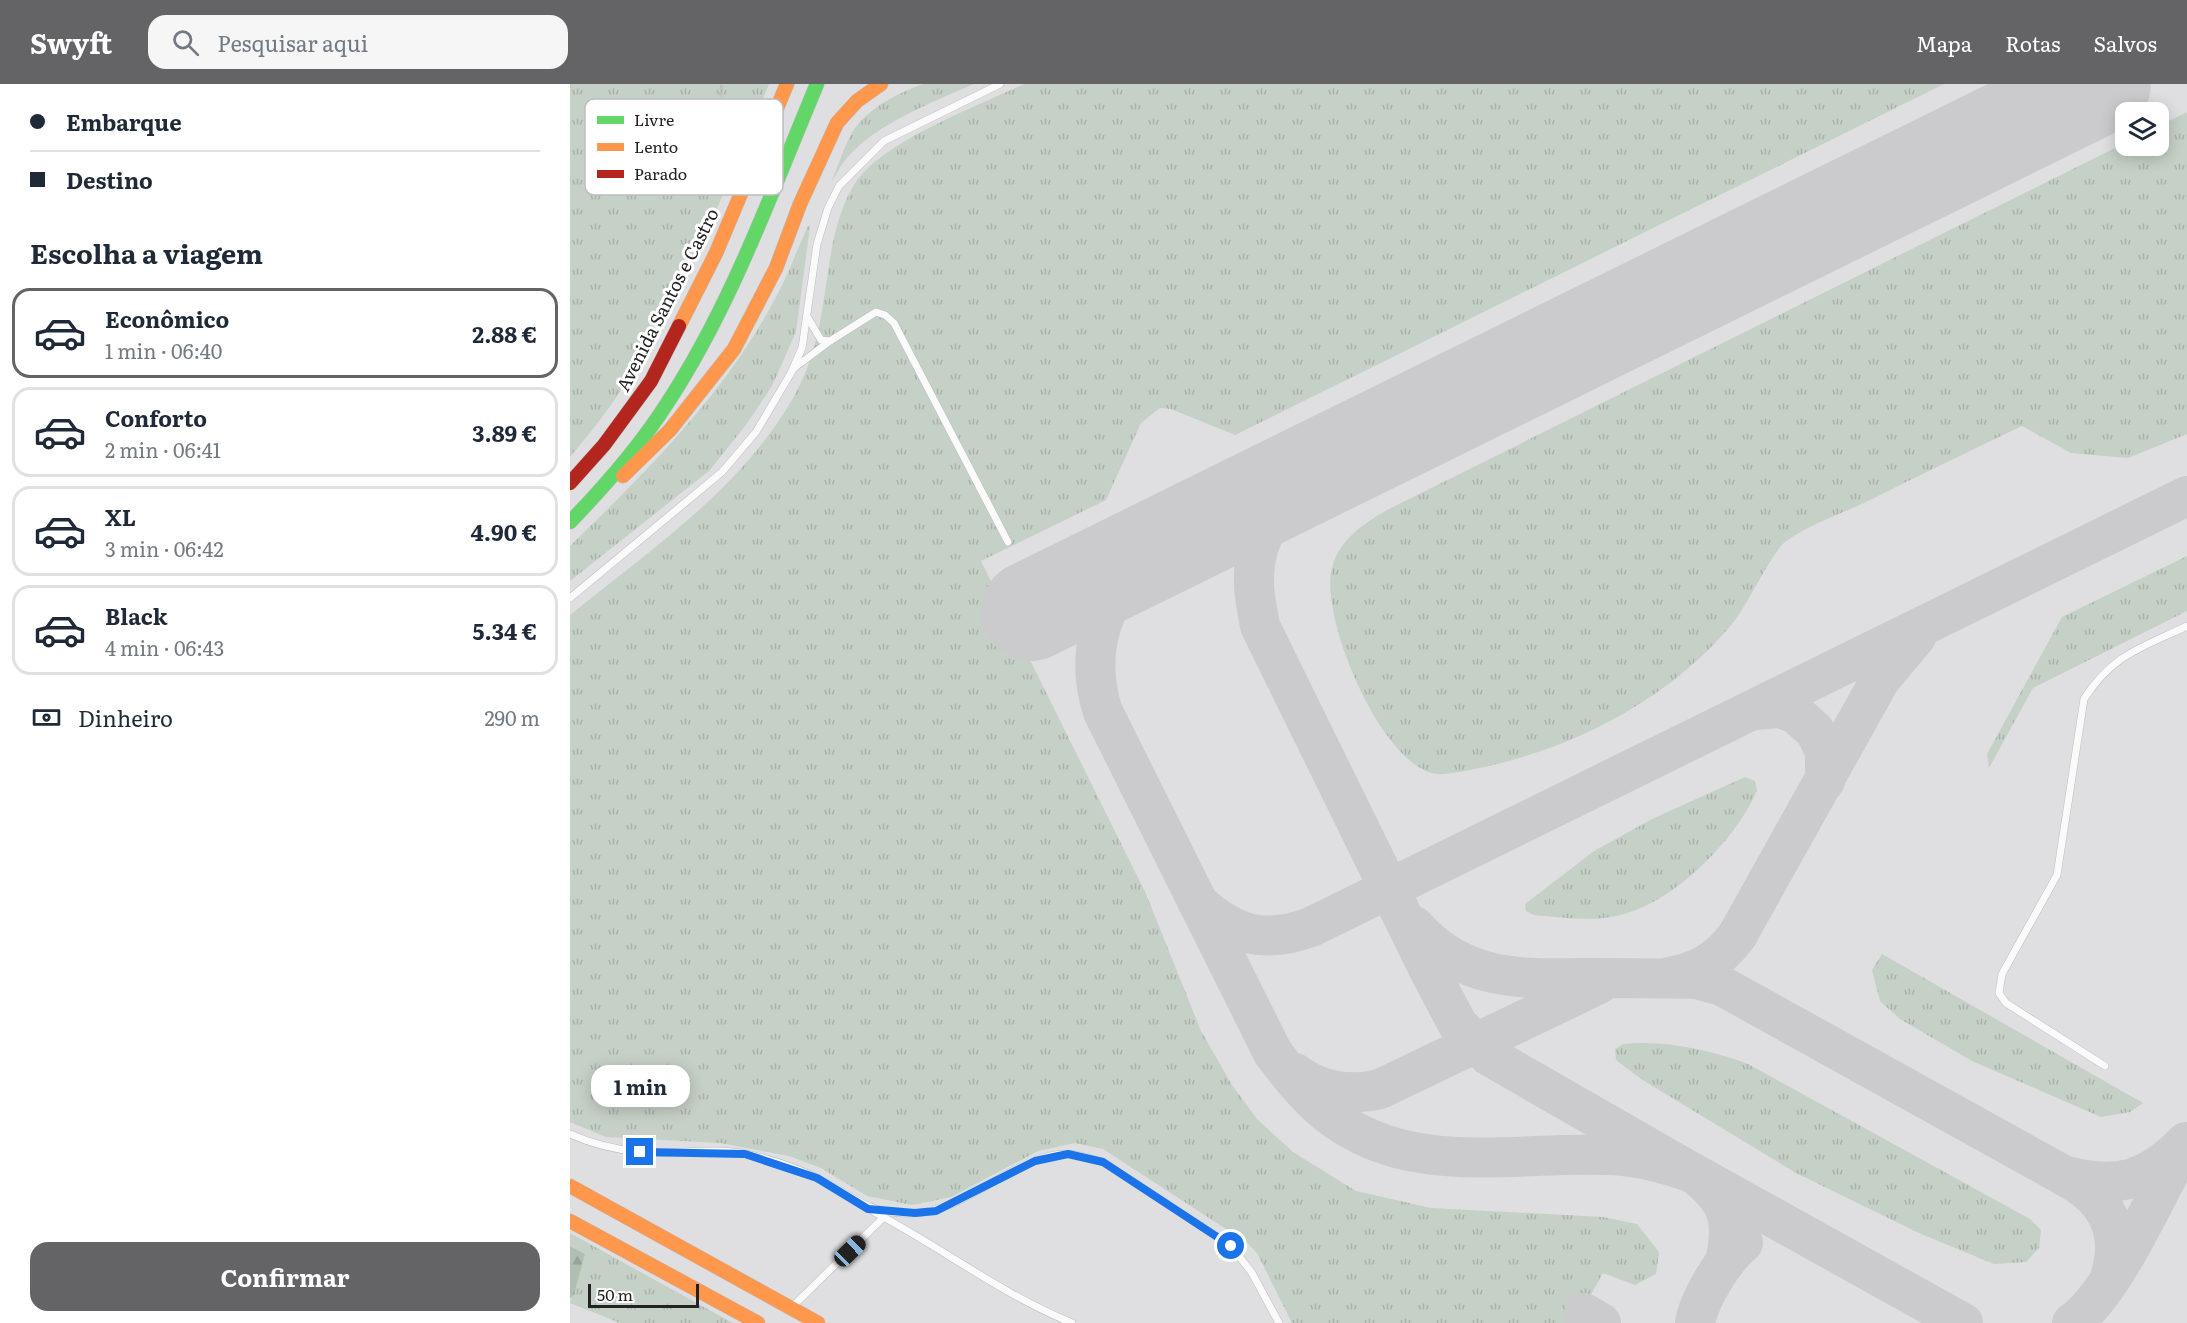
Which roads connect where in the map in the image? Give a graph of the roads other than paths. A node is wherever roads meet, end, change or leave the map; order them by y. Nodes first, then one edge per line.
1 (788, 84) edge
2 (817, 84) edge
3 (881, 84) edge
4 (1000, 84) edge
5 (782, 99) edge
6 (783, 163) edge
7 (741, 195) edge
8 (769, 195) edge
9 (808, 318) junction
10 (830, 341) junction
11 (793, 368) junction
12 (570, 483) edge
13 (589, 503) junction
14 (570, 522) edge
15 (1008, 542) dead end
16 (570, 598) edge
17 (2187, 626) edge
18 (2105, 1066) dead end
19 (570, 1134) edge
20 (570, 1186) edge
21 (868, 1209) junction
22 (884, 1217) junction
23 (570, 1221) edge
24 (792, 1308) junction
25 (758, 1323) edge
26 (818, 1323) edge
27 (1072, 1323) edge
28 (1279, 1323) edge

1 - 5 main road, Avenida Santos e Castro
2 - 6 main road
3 - 13 main road
4 - 9 lane
7 - 12 main road, Avenida Santos e Castro
8 - 13 main road
9 - 10 lane
9 - 11 lane
10 - 11 lane
10 - 15 lane
11 - 16 lane
13 - 14 main road
17 - 18 lane
19 - 21 lane
20 - 24 main road
21 - 22 lane
21 - 28 lane
22 - 24 lane
22 - 27 lane
23 - 25 main road
24 - 26 main road

